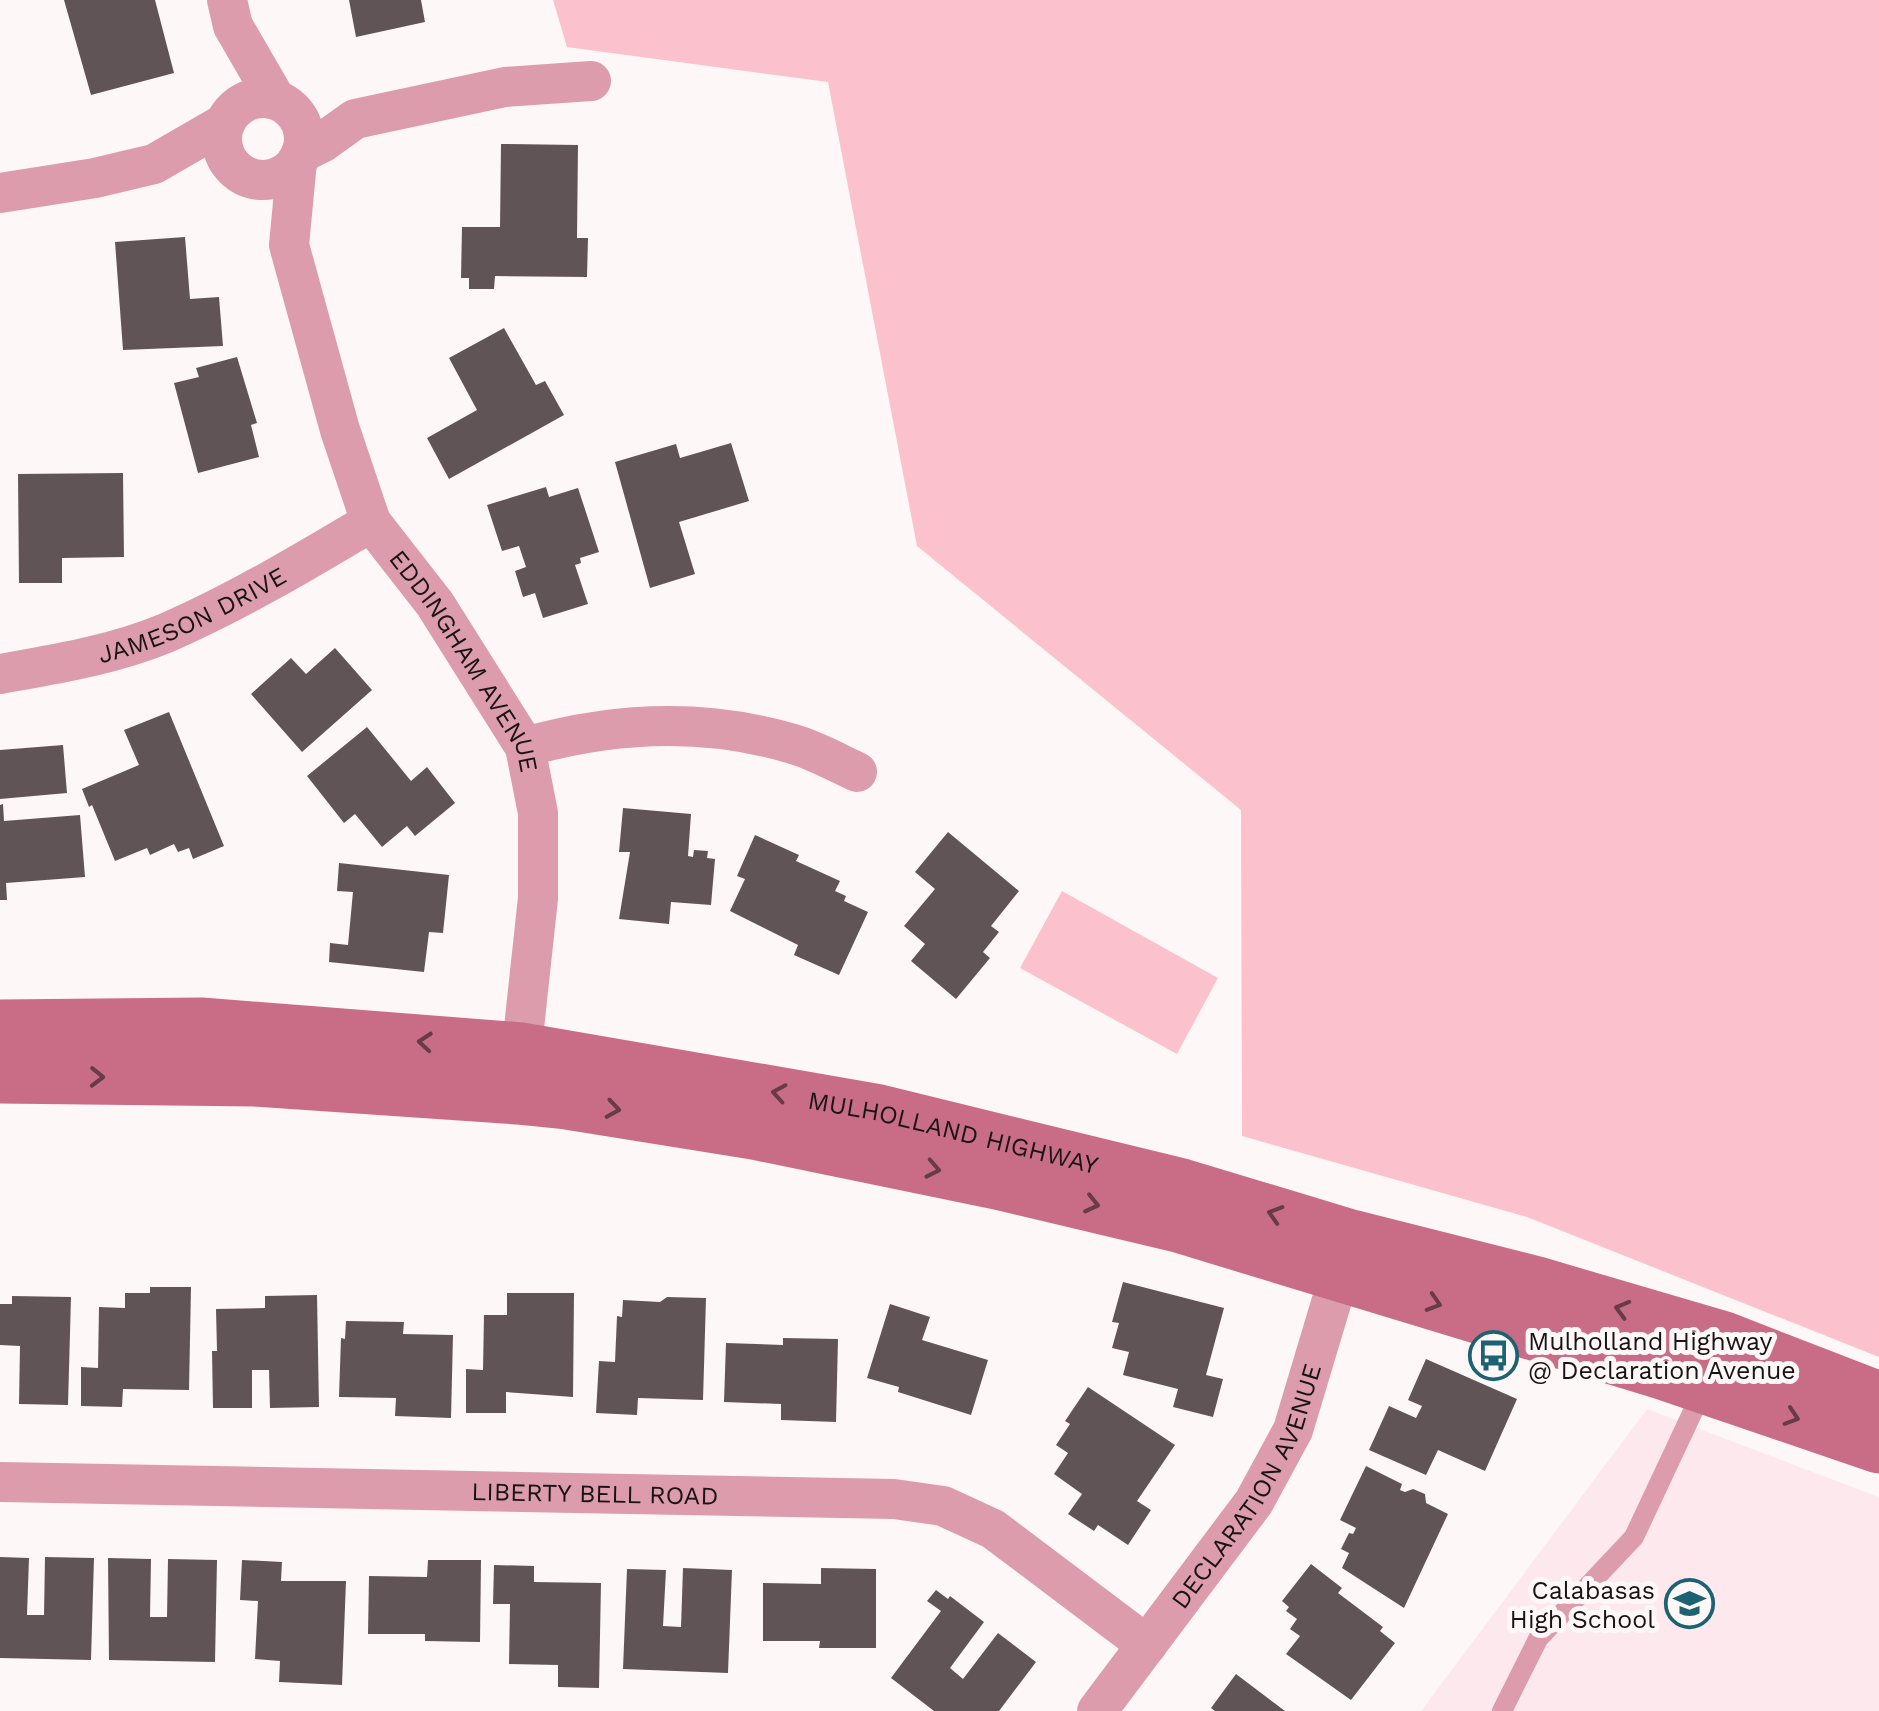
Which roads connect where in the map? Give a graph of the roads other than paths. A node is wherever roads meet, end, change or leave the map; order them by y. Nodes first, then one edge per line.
1 (230, 13) edge
2 (591, 81) dead end
3 (282, 103) junction
4 (355, 119) junction
5 (226, 120) junction
6 (299, 157) junction
7 (154, 164) junction
8 (243, 174) junction
9 (0, 193) edge
10 (289, 246) junction
11 (371, 522) junction
12 (0, 674) edge
13 (524, 747) junction
14 (857, 772) dead end
15 (0, 1027) edge
16 (519, 1074) junction
17 (0, 1076) edge
18 (1346, 1256) junction
19 (1714, 1363) junction
20 (1879, 1399) edge
21 (1879, 1446) edge
22 (0, 1482) edge
23 (1147, 1645) junction
24 (1097, 1711) edge
25 (1502, 1711) edge

1 - 3 street
1 - 5 street
2 - 4 street
3 - 4 street
3 - 5 street
3 - 6 street
4 - 6 street
5 - 7 street
5 - 8 street
6 - 8 street
6 - 10 street, EDDINGHAM AVENUE
7 - 8 street
7 - 9 street
8 - 10 street, EDDINGHAM AVENUE
10 - 11 street, EDDINGHAM AVENUE
11 - 12 street, JAMESON DRIVE
11 - 13 street, EDDINGHAM AVENUE
13 - 14 street
13 - 16 street, EDDINGHAM AVENUE
16 -> 15 main road, MULHOLLAND HIGHWAY
17 -> 16 main road, MULHOLLAND HIGHWAY
16 - 18 main road, MULHOLLAND HIGHWAY
18 - 19 main road, MULHOLLAND HIGHWAY
18 - 23 street, DECLARATION AVENUE
19 - 20 main road, MULHOLLAND HIGHWAY
19 -> 21 main road, MULHOLLAND HIGHWAY
19 - 25 lane
22 - 23 street, LIBERTY BELL ROAD
23 - 24 street, DECLARATION AVENUE

